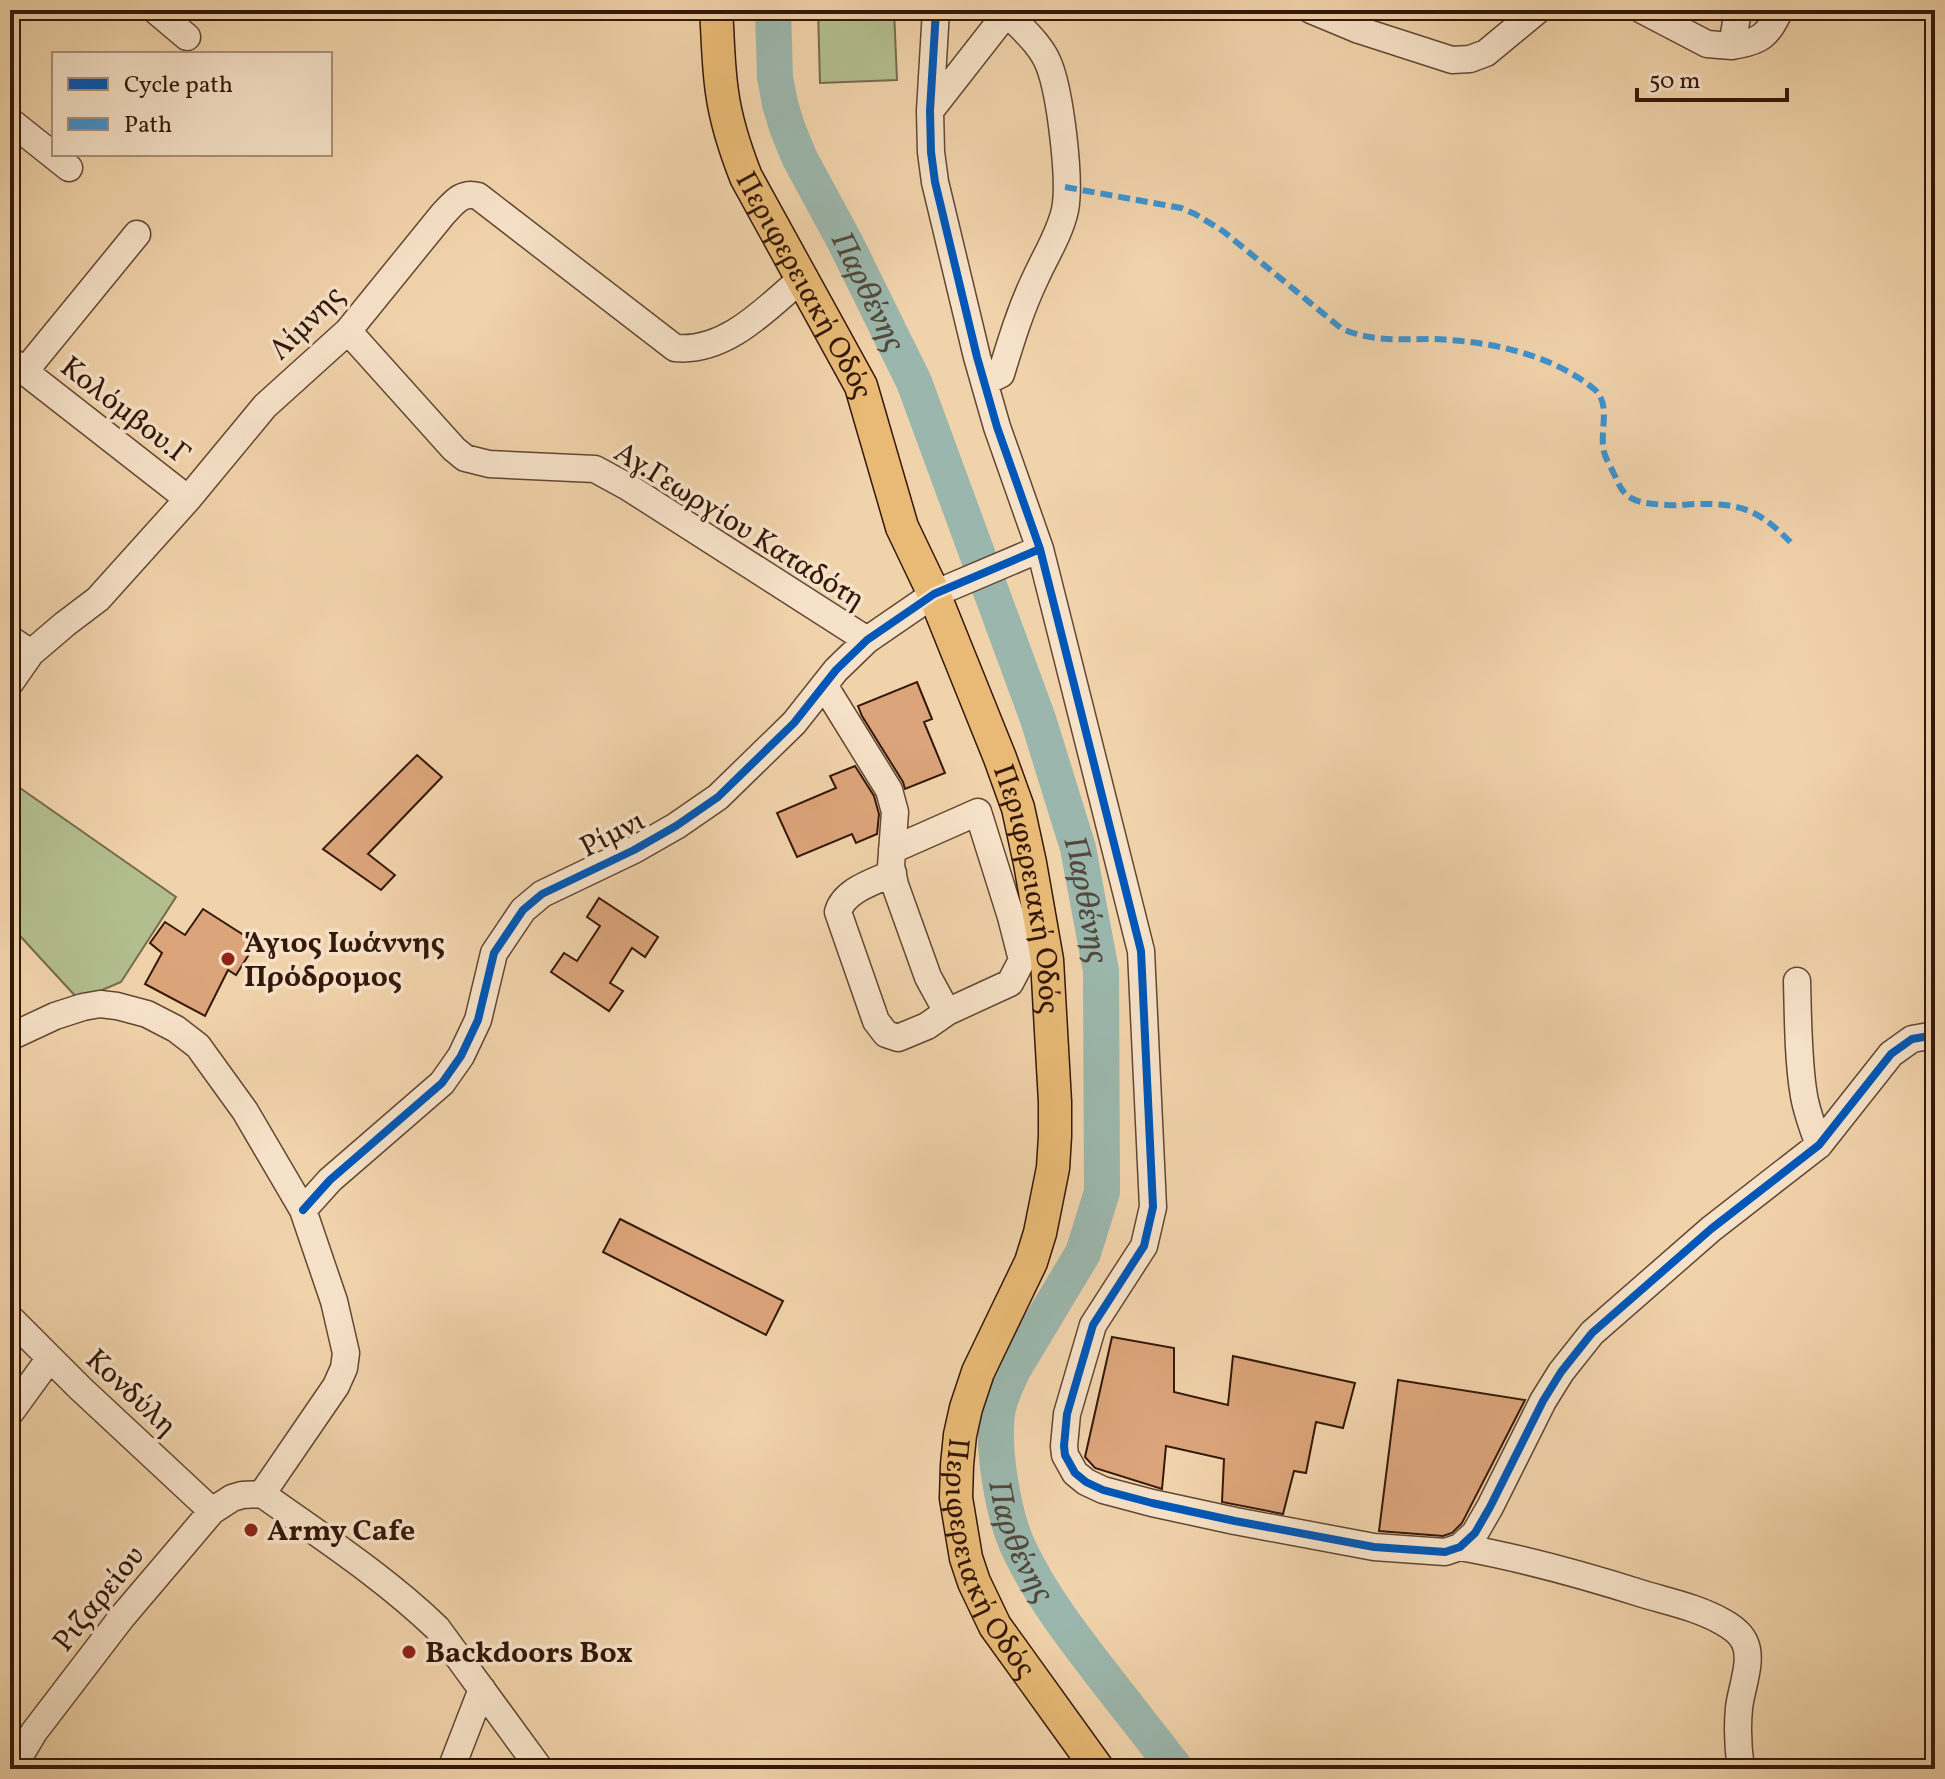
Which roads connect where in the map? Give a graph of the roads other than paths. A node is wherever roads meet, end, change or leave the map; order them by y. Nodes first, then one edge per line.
1 (155, 10) edge
2 (716, 10) edge
3 (936, 10) edge
4 (1311, 10) edge
5 (1500, 10) edge
6 (1538, 10) edge
7 (1642, 10) edge
8 (1738, 10) edge
9 (1780, 10) edge
10 (1008, 12) edge
11 (1362, 20) edge
12 (187, 37) dead end
13 (1500, 41) junction
14 (1732, 46) junction
15 (930, 111) junction
16 (10, 121) edge
17 (52, 154) edge
18 (54, 156) edge
19 (69, 168) dead end
20 (137, 234) dead end
21 (802, 278) junction
22 (348, 331) junction
23 (18, 366) edge
24 (985, 382) junction
25 (188, 499) junction
26 (1040, 549) junction
27 (948, 587) junction
28 (867, 640) junction
29 (20, 646) edge
30 (10, 683) edge
31 (824, 685) junction
32 (893, 862) junction
33 (1797, 981) dead end
34 (947, 1012) junction
35 (1935, 1035) edge
36 (10, 1037) edge
37 (1819, 1145) junction
38 (303, 1210) junction
39 (10, 1318) edge
40 (50, 1358) junction
41 (10, 1413) edge
42 (262, 1494) junction
43 (212, 1511) junction
44 (1460, 1547) junction
45 (482, 1689) junction
46 (16, 1769) edge
47 (451, 1769) edge
48 (540, 1769) edge
49 (1098, 1769) edge
50 (1741, 1769) edge

1 - 12 street
2 - 21 main road, Περιφερειακή Οδός
3 - 15 street
4 - 11 street
5 - 13 street
6 - 13 street
7 - 14 street
8 - 14 street
9 - 14 street
10 - 15 street
10 - 24 street
11 - 13 street
15 - 24 street
16 - 17 street
18 - 19 street
20 - 23 street, Κολόμβου.Γ
21 - 22 street, Λίμνης
21 - 27 main road, Περιφερειακή Οδός
22 - 25 street, Λίμνης
22 - 28 street, Αγ.Γεωργίου Καταδότη
23 - 25 street, Κολόμβου.Γ
24 - 26 street
25 - 29 street, Λίμνης
26 - 27 street, Ρίμνι
26 - 44 street
27 - 28 street, Ρίμνι
27 - 49 main road, Περιφερειακή Οδός
28 - 31 street, Ρίμνι
29 - 30 street, Λίμνης
31 - 32 street
31 - 38 street, Ρίμνι
32 - 34 street
32 - 34 street
32 - 34 street
33 - 37 street
35 - 37 street
36 - 38 street
37 - 44 street
38 - 42 street
39 - 40 street, Κονδύλη
40 - 41 street
40 - 43 street, Κονδύλη
42 - 43 street
42 - 45 street
43 - 46 street, Ριζαρείου
44 - 50 street
45 - 47 street
45 - 48 street

